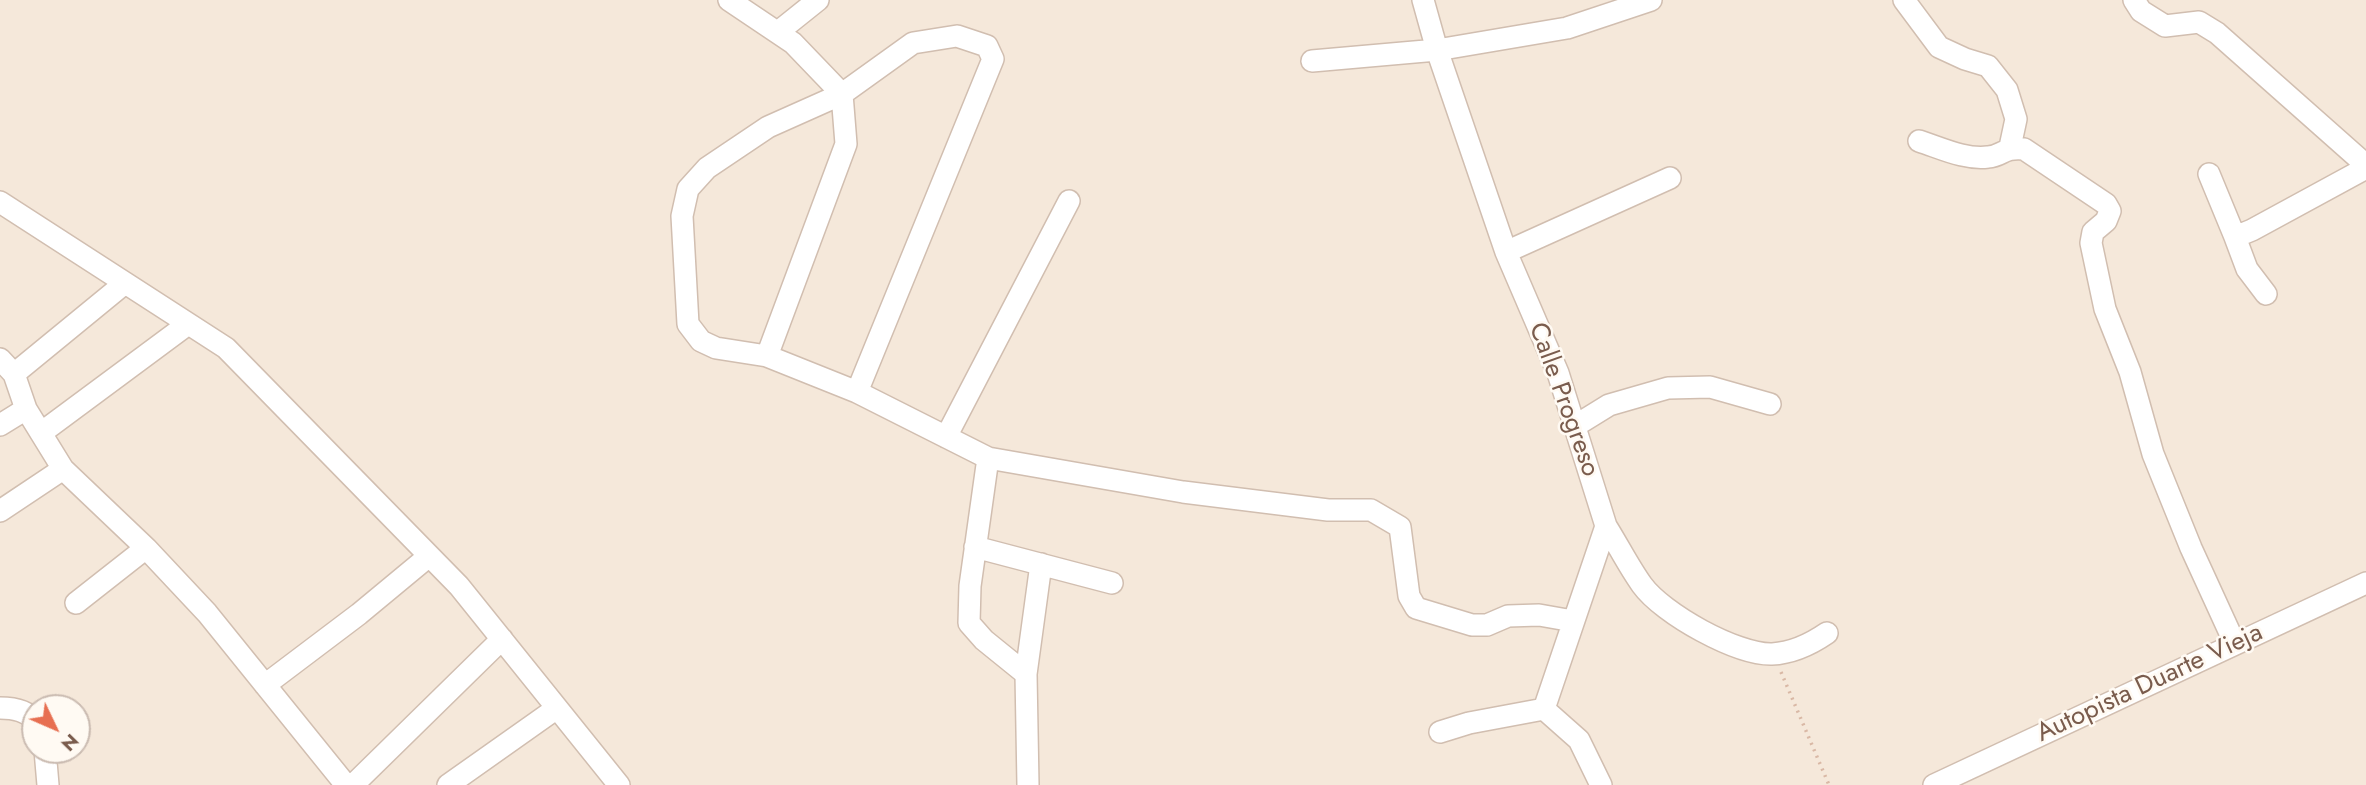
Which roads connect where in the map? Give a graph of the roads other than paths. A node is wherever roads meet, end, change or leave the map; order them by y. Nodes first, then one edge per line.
1 (729, 0) edge
2 (818, 0) edge
3 (1423, 0) edge
4 (1651, 0) edge
5 (1904, 0) edge
6 (2134, 0) edge
7 (778, 33) junction
8 (1437, 50) junction
9 (1312, 61) dead end
10 (842, 94) junction
11 (1919, 141) dead end
12 (2010, 148) junction
13 (2366, 166) edge
14 (2209, 174) dead end
15 (1670, 178) dead end
16 (1069, 201) dead end
17 (0, 202) edge
18 (2235, 237) junction
19 (1506, 252) junction
20 (125, 283) junction
21 (2266, 294) dead end
22 (188, 324) junction
23 (767, 356) junction
24 (7, 367) edge
25 (857, 392) junction
26 (1770, 404) dead end
27 (26, 409) junction
28 (0, 425) edge
29 (1575, 426) junction
30 (41, 433) junction
31 (946, 437) junction
32 (988, 457) junction
33 (63, 469) junction
34 (0, 511) edge
35 (1606, 526) junction
36 (975, 547) junction
37 (146, 548) junction
38 (429, 556) junction
39 (1041, 564) junction
40 (1112, 583) dead end
41 (2366, 583) edge
42 (76, 603) dead end
43 (1573, 621) junction
44 (1827, 633) dead end
45 (502, 639) junction
46 (2235, 644) junction
47 (1026, 674) junction
48 (265, 685) junction
49 (0, 708) edge
50 (557, 708) junction
51 (1544, 709) junction
52 (21, 711) edge
53 (1440, 732) dead end
54 (46, 764) edge
55 (48, 785) edge
56 (346, 785) edge
57 (352, 785) edge
58 (448, 785) edge
59 (619, 785) edge
60 (1028, 785) edge
61 (1601, 785) edge
62 (1934, 785) edge

1 - 7 street
2 - 7 street
3 - 8 street, Calle Progreso
4 - 8 street
5 - 12 street
6 - 13 street
7 - 10 street
8 - 9 street
8 - 19 street, Calle Progreso
10 - 23 street
10 - 23 street
10 - 25 street
11 - 12 street
12 - 46 street
13 - 18 street
14 - 18 street
15 - 19 street
16 - 31 street
17 - 20 street
18 - 21 street
19 - 29 street, Calle Progreso
20 - 22 street
20 - 24 street
22 - 30 street
22 - 38 street
23 - 25 street
24 - 27 street
25 - 31 street
26 - 29 street
27 - 28 street
27 - 30 street
29 - 35 street, Calle Progreso
30 - 33 street
31 - 32 street
32 - 36 street
32 - 43 street
33 - 34 street
33 - 37 street
35 - 43 street
35 - 44 street, Calle Progreso
36 - 39 street
36 - 47 street
37 - 42 street
37 - 48 street
38 - 45 street
38 - 48 street
39 - 40 street
39 - 47 street
41 - 46 street, Autopista Duarte Vieja
43 - 51 street
45 - 50 street
45 - 57 street
46 - 62 street, Autopista Duarte Vieja
47 - 60 street
48 - 56 street
49 - 52 street
50 - 58 street
50 - 59 street
51 - 53 street
51 - 61 street
54 - 55 street

